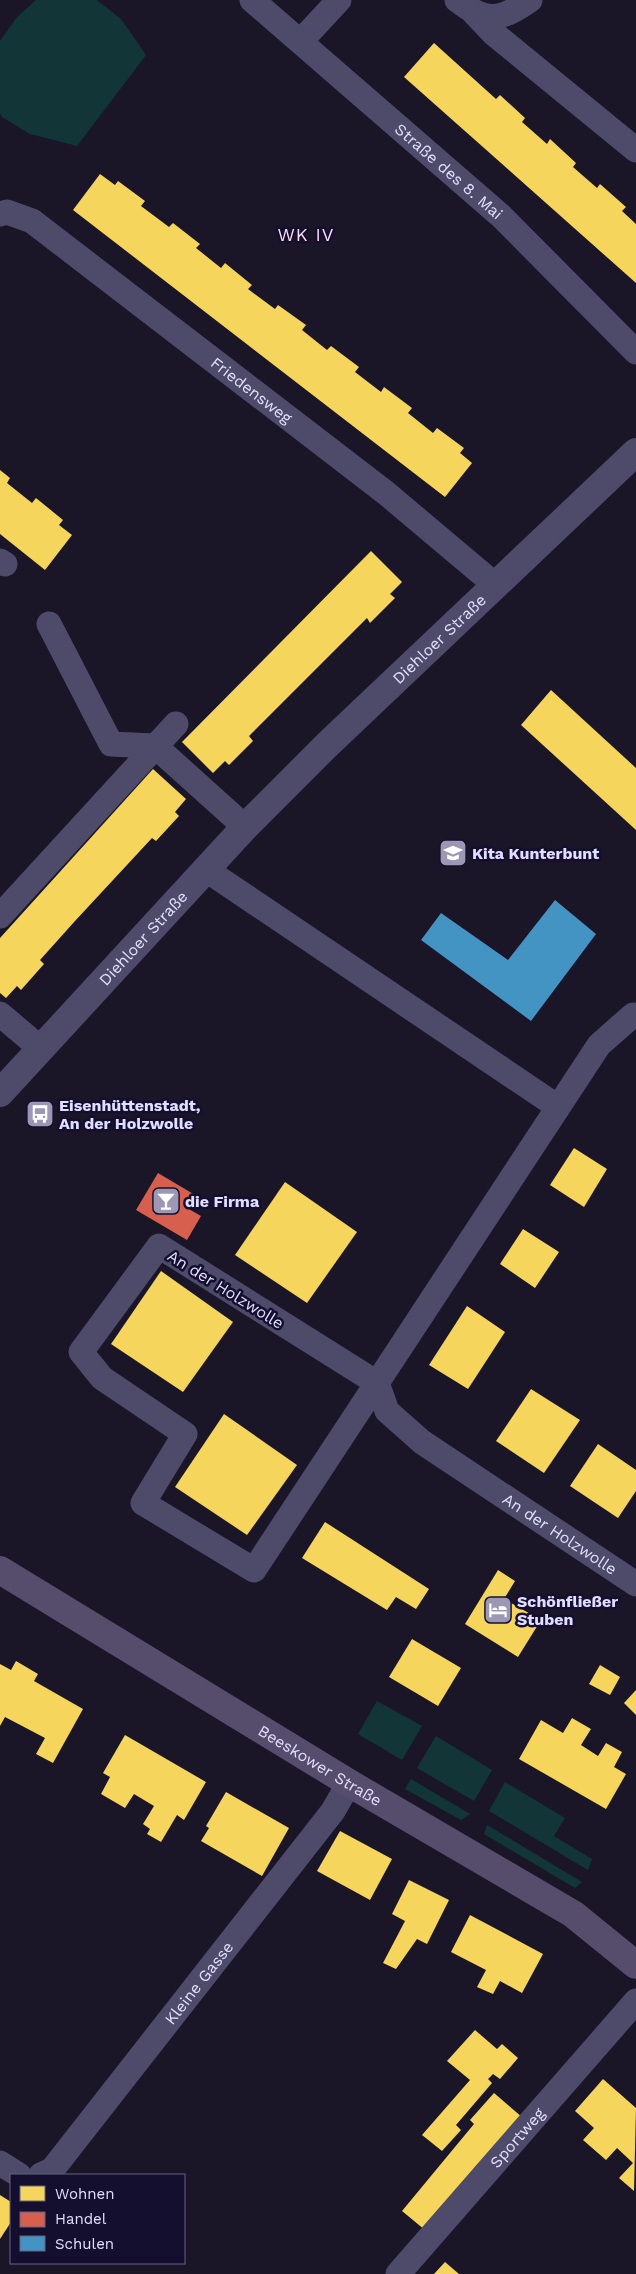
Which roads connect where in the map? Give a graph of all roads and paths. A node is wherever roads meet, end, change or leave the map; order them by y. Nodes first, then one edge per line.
1 (252, 0) edge
2 (339, 0) edge
3 (530, 0) edge
4 (466, 7) edge
5 (301, 41) junction
6 (636, 150) edge
7 (0, 214) edge
8 (636, 352) edge
9 (636, 452) edge
10 (494, 584) junction
11 (48, 624) dead end
12 (176, 724) dead end
13 (155, 746) junction
14 (245, 826) junction
15 (205, 869) junction
16 (0, 916) edge
17 (0, 1014) edge
18 (636, 1016) edge
19 (40, 1048) junction
20 (0, 1094) edge
21 (558, 1107) junction
22 (377, 1383) junction
23 (0, 1570) edge
24 (636, 1584) edge
25 (349, 1784) junction
26 (636, 1965) edge
27 (636, 2001) edge
28 (0, 2163) edge
29 (17, 2174) edge
30 (43, 2174) edge
31 (398, 2274) edge

1 - 5 street, Straße des 8. Mai
2 - 5 street
3 - 4 street
4 - 6 street
5 - 8 street, Straße des 8. Mai
7 - 10 street, Friedensweg
9 - 10 street, Diehloer Straße
10 - 14 street, Diehloer Straße
11 - 13 street
12 - 13 street
13 - 14 street
13 - 16 street
14 - 15 street, Diehloer Straße
15 - 19 street, Diehloer Straße
15 - 21 street
17 - 19 street
18 - 21 street, An der Holzwolle
19 - 20 street, Diehloer Straße
21 - 22 street, An der Holzwolle
22 - 22 street, An der Holzwolle
22 - 24 street, An der Holzwolle
23 - 25 main road, Beeskower Straße
25 - 26 main road, Beeskower Straße
25 - 30 street, Kleine Gasse
27 - 31 street, Sportweg
28 - 29 street

